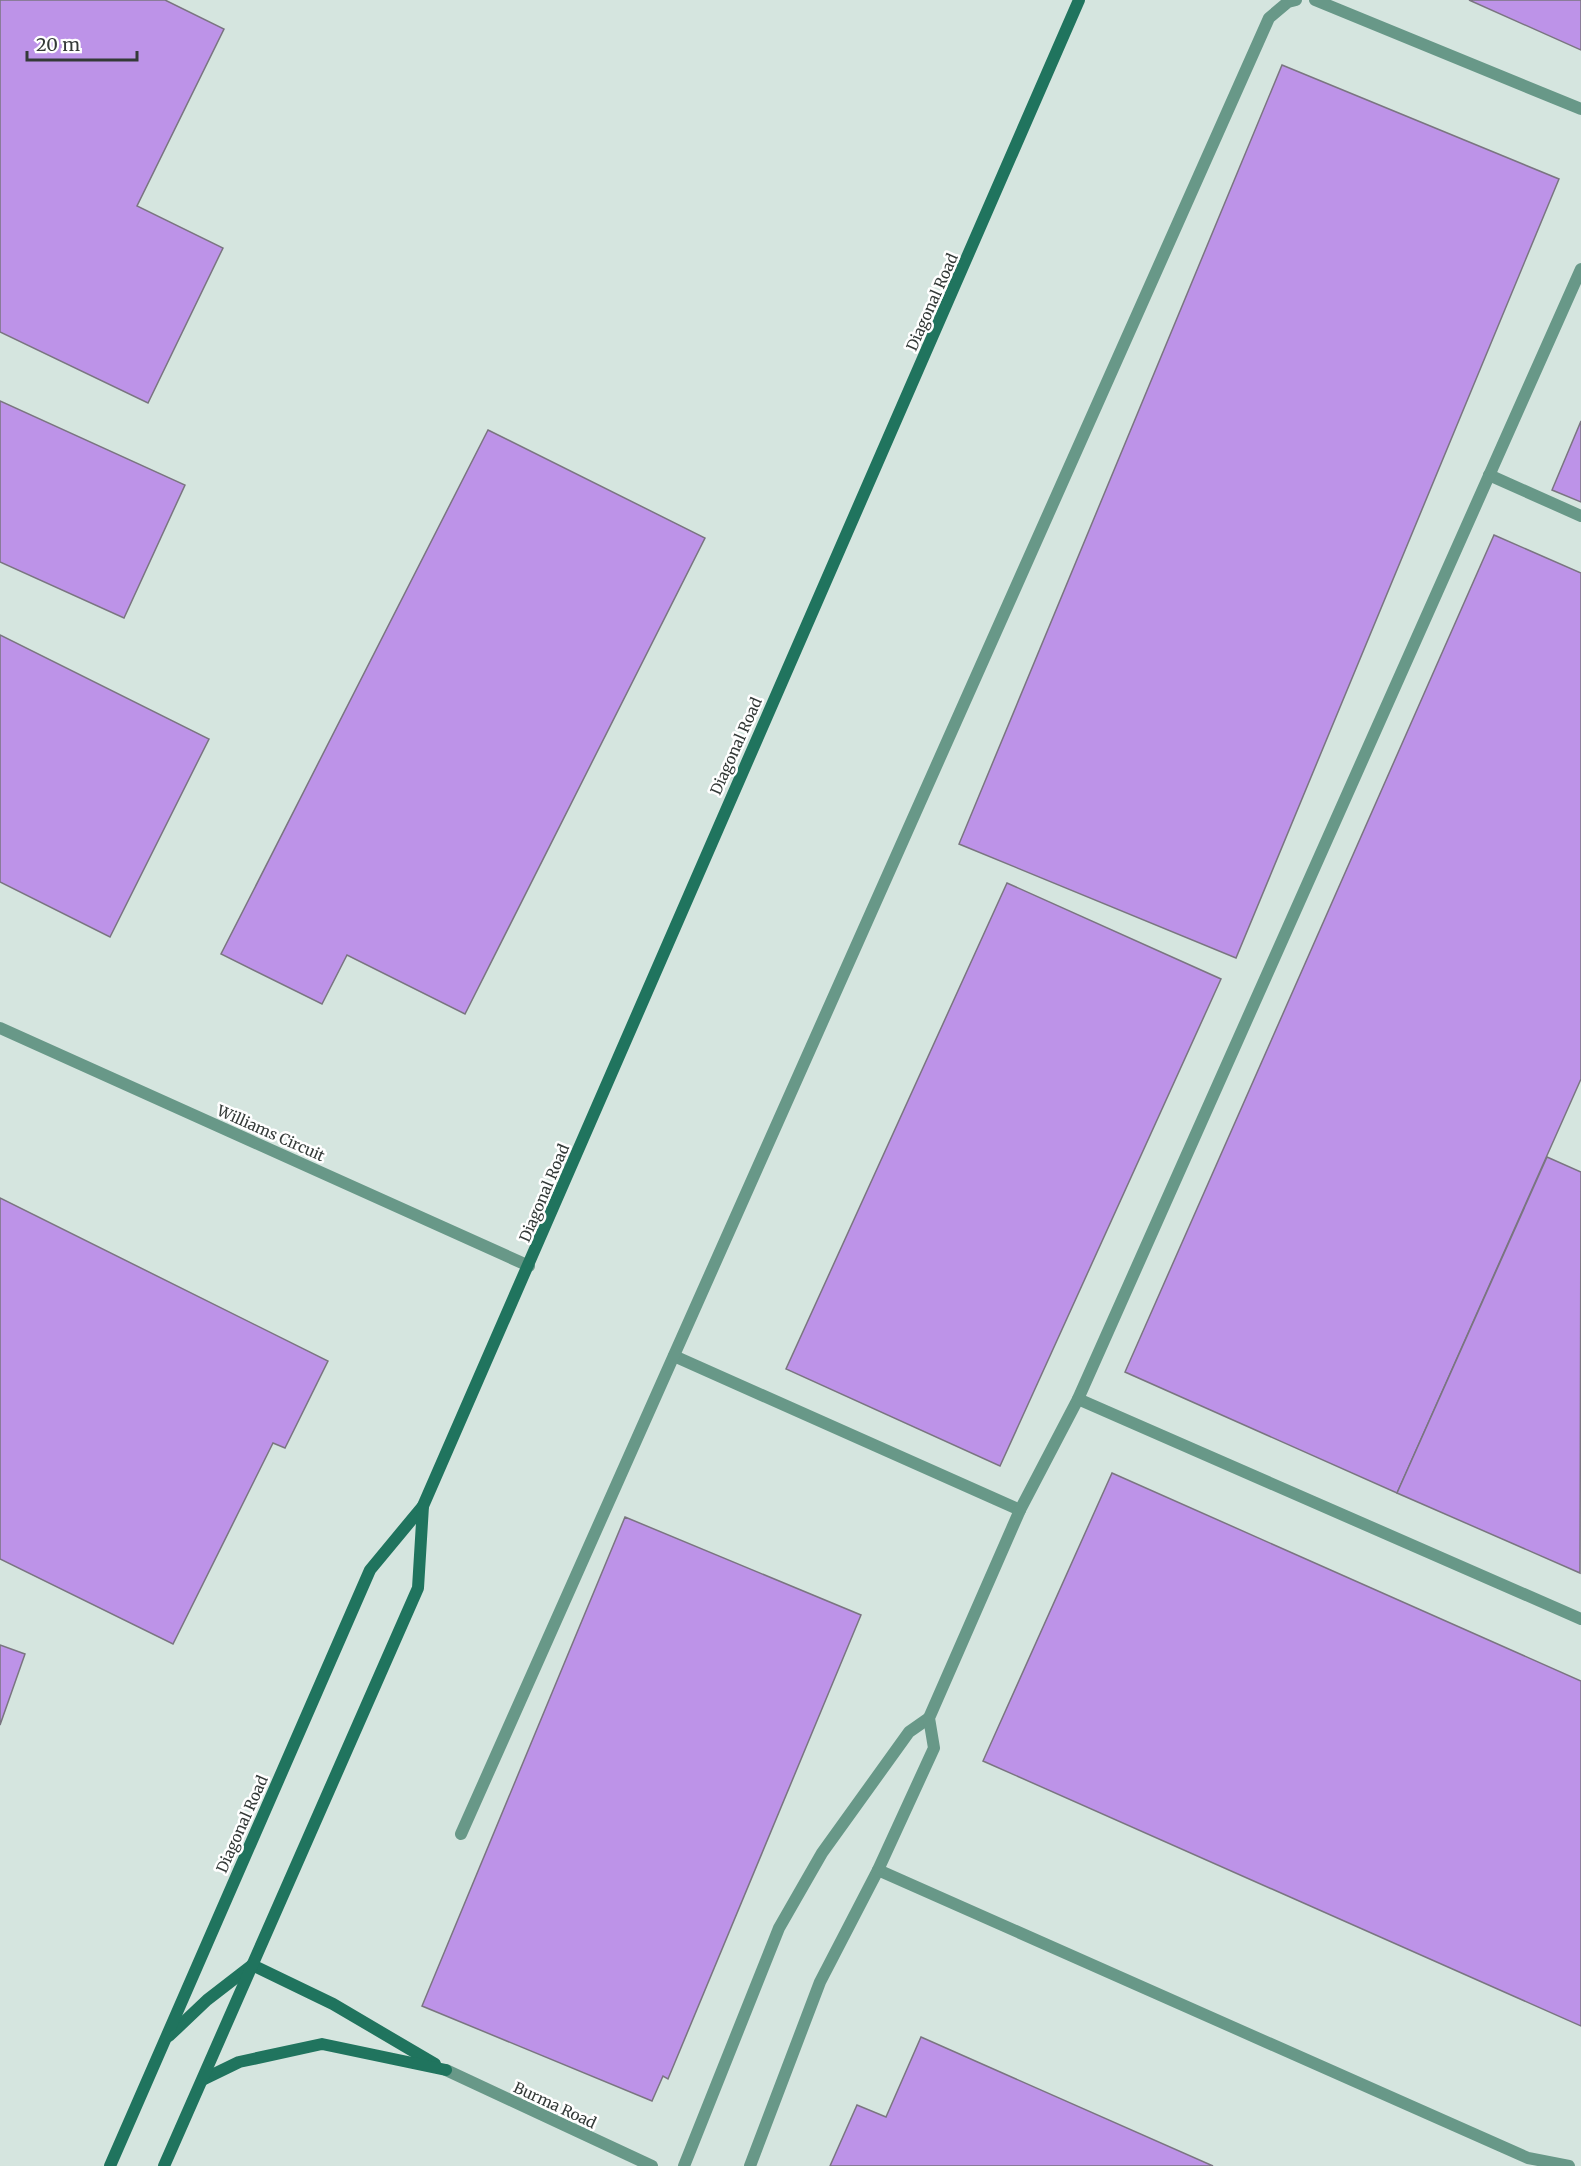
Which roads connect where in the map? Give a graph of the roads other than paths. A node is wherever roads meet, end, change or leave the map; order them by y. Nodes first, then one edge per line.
1 (1079, 0) edge
2 (1296, 0) edge
3 (1315, 0) edge
4 (1581, 110) edge
5 (1581, 269) edge
6 (1489, 475) junction
7 (1581, 516) edge
8 (0, 1028) edge
9 (529, 1266) junction
10 (674, 1356) junction
11 (1078, 1399) junction
12 (423, 1506) junction
13 (1020, 1510) junction
14 (1581, 1619) edge
15 (929, 1718) junction
16 (461, 1834) dead end
17 (878, 1870) junction
18 (252, 1965) junction
19 (164, 2041) junction
20 (446, 2070) junction
21 (204, 2079) junction
22 (110, 2166) edge
23 (164, 2166) edge
24 (652, 2166) edge
25 (684, 2166) edge
26 (750, 2166) edge
27 (1569, 2166) edge

1 - 9 street, Diagonal Road
2 - 10 street
3 - 4 street
5 - 6 street
6 - 7 street
6 - 11 street
8 - 9 street, Williams Circuit
9 - 12 street, Diagonal Road
10 - 13 street
10 - 16 street
11 - 13 street
11 - 14 street
12 - 18 street, Diagonal Road
12 - 19 street, Diagonal Road
13 - 15 street
15 - 17 street
15 - 25 street
17 - 26 street
17 - 27 street
18 - 19 street
18 - 20 street
18 - 21 street, Diagonal Road
19 - 22 street, Diagonal Road
20 - 21 street
20 - 24 street, Burma Road
21 - 23 street, Diagonal Road

